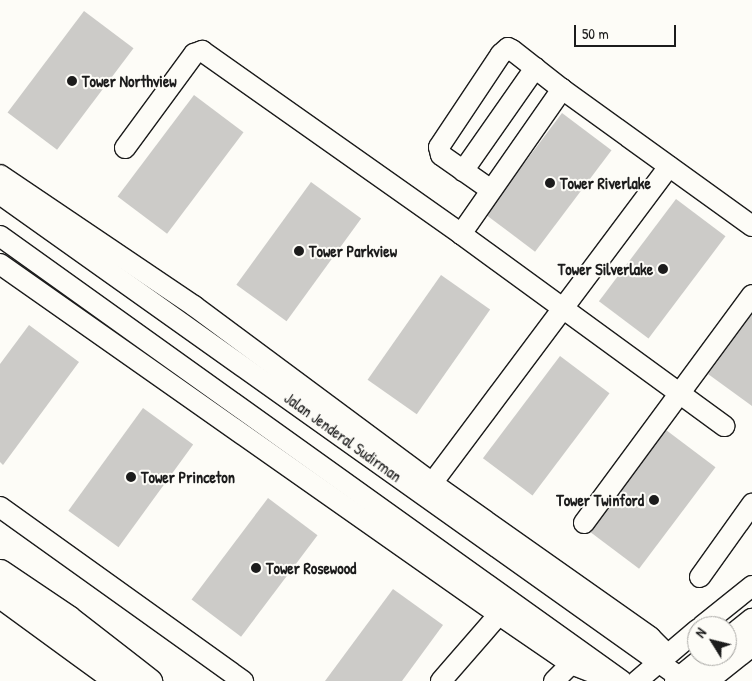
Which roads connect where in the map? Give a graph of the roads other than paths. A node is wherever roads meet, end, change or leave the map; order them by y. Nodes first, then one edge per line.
1 (535, 68) junction
2 (562, 89) junction
3 (125, 148) dead end
4 (669, 167) junction
5 (463, 171) junction
6 (0, 174) edge
7 (491, 190) junction
8 (0, 194) edge
9 (752, 226) edge
10 (462, 234) junction
11 (0, 236) edge
12 (0, 264) edge
13 (752, 295) edge
14 (562, 308) junction
15 (203, 381) junction
16 (176, 388) junction
17 (679, 393) junction
18 (724, 426) dead end
19 (428, 489) junction
20 (752, 504) edge
21 (0, 506) edge
22 (584, 523) dead end
23 (0, 572) edge
24 (700, 577) dead end
25 (752, 586) edge
26 (0, 595) edge
27 (504, 608) junction
28 (714, 616) edge
29 (752, 621) edge
30 (552, 631) junction
31 (737, 633) edge
32 (526, 634) junction
33 (687, 638) edge
34 (752, 642) edge
35 (662, 659) junction
36 (571, 664) junction
37 (699, 666) edge
38 (686, 680) edge
39 (118, 681) edge
40 (149, 681) edge
41 (243, 681) edge
42 (441, 681) edge
43 (554, 681) edge
44 (615, 681) edge
45 (622, 681) edge
46 (637, 681) edge

1 - 2 street
1 - 5 street
1 - 5 street
2 - 4 street
2 - 7 street
3 - 10 street
4 - 9 street
4 - 14 street
5 - 7 street
6 - 19 street
7 - 10 street
8 - 19 street, Jalan Jenderal Sudirman
10 - 14 street
11 - 15 street
12 - 16 street
13 - 17 street
14 - 17 street
14 - 19 street
15 - 16 street
15 - 27 street
16 - 27 street
17 - 18 street
17 - 22 street
19 - 35 street
20 - 24 street
21 - 41 street
23 - 40 main road
25 - 28 street
26 - 39 main road
27 - 30 street
27 - 32 street
27 - 42 street
29 - 31 main road
30 - 32 street
30 - 45 street
32 - 36 street
33 - 35 street
34 - 38 main road
35 - 38 street
35 - 46 street
36 - 43 street
36 - 44 street
37 - 38 main road

